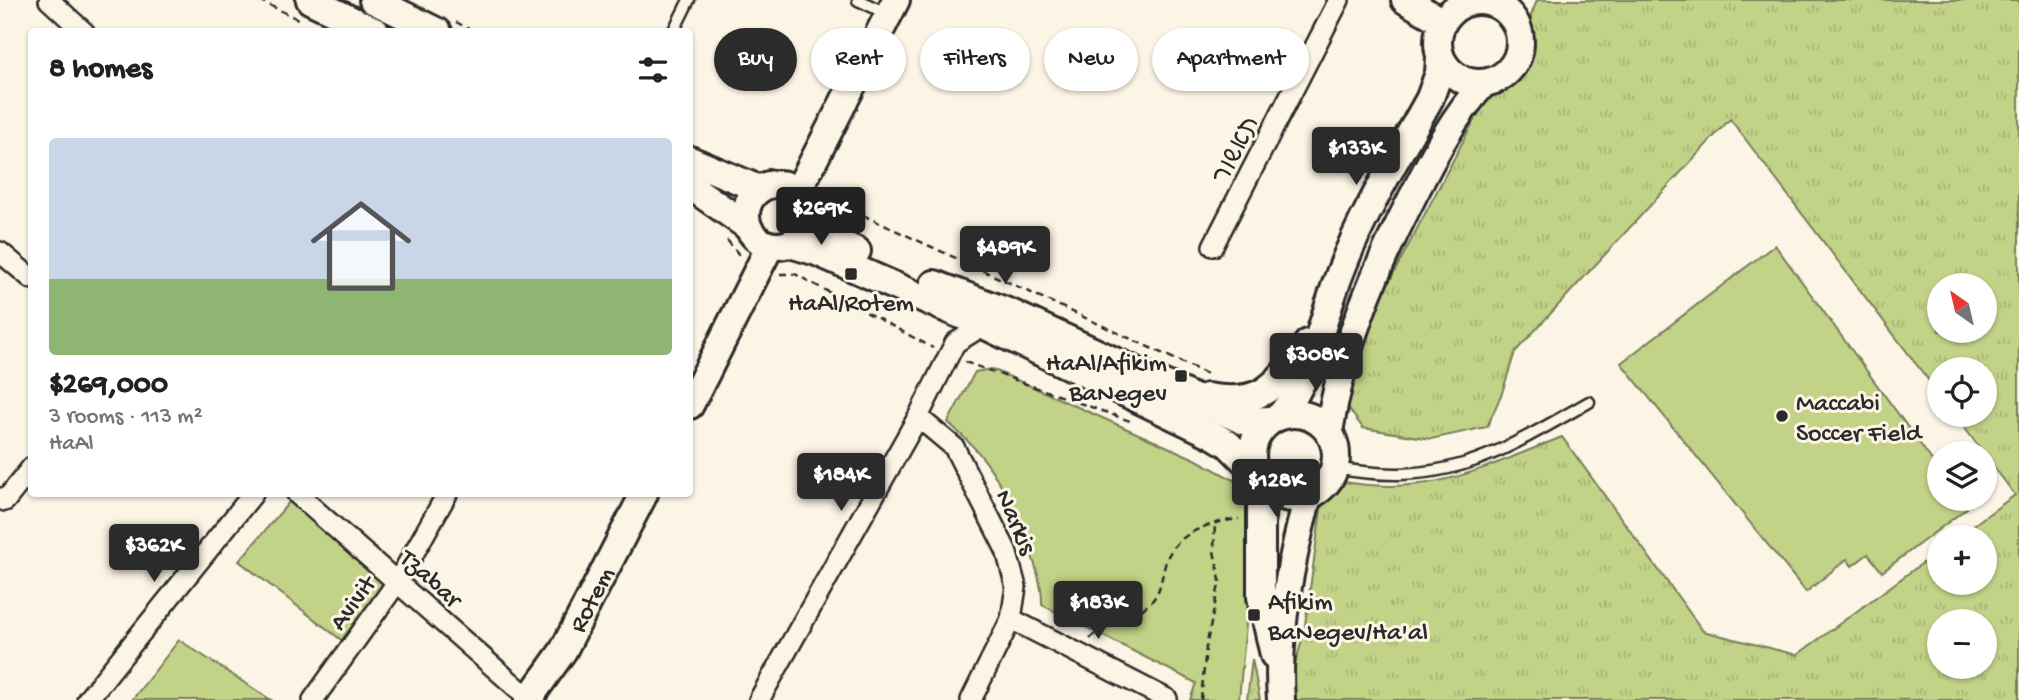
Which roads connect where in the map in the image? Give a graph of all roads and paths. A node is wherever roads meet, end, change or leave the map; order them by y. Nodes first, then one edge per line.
1 (49, 0) edge
2 (259, 0) edge
3 (373, 0) edge
4 (689, 0) edge
5 (858, 0) edge
6 (1339, 0) edge
7 (1405, 0) edge
8 (1529, 0) edge
9 (1476, 1) edge
10 (892, 7) edge
11 (305, 10) edge
12 (1443, 22) junction
13 (80, 28) edge
14 (363, 28) edge
15 (430, 28) edge
16 (675, 28) edge
17 (1519, 29) junction
18 (1440, 57) junction
19 (1484, 83) junction
20 (693, 161) edge
21 (762, 178) junction
22 (802, 182) junction
23 (693, 188) edge
24 (808, 219) junction
25 (747, 226) junction
26 (780, 245) junction
27 (1213, 246) dead end
28 (0, 252) edge
29 (28, 276) edge
30 (949, 309) junction
31 (984, 324) junction
32 (1319, 329) junction
33 (955, 344) junction
34 (1208, 374) dead end
35 (1178, 392) junction
36 (693, 400) edge
37 (1590, 402) dead end
38 (918, 417) junction
39 (1276, 418) junction
40 (1329, 432) junction
41 (1335, 468) junction
42 (28, 472) edge
43 (1257, 476) junction
44 (1308, 496) junction
45 (251, 497) edge
46 (300, 497) edge
47 (445, 497) edge
48 (642, 497) edge
49 (2, 502) edge
50 (1263, 518) junction
51 (1215, 522) junction
52 (398, 581) junction
53 (1011, 619) junction
54 (1078, 654) junction
55 (1279, 674) junction
56 (1141, 694) edge
57 (1167, 699) edge
58 (87, 700) edge
59 (313, 700) edge
60 (529, 700) edge
61 (760, 700) edge
62 (971, 700) edge
63 (1201, 700) edge
64 (1281, 700) edge

1 - 13 street
2 - 11 path
3 - 15 street
4 - 16 lane
5 - 10 lane
6 - 27 street, תאשור
7 - 12 street
8 - 17 street
9 - 12 street
9 - 17 street
10 - 22 street
11 - 14 street
12 - 18 street
17 - 19 street
18 - 19 street
18 - 32 street
19 - 40 street
20 - 21 street
21 - 22 path
21 - 22 street
21 - 25 street
22 - 24 street
22 - 34 path
23 - 25 street
24 - 26 street
24 - 35 street
25 - 26 street
26 - 30 street
26 - 36 street
28 - 29 street
30 - 31 street
30 - 33 street
31 - 33 street
31 - 43 street
32 - 35 street
32 - 39 street
33 - 38 street
35 - 39 street
37 - 41 lane
38 - 53 street, Narkis
38 - 61 street
39 - 40 street
39 - 43 street
40 - 41 street
41 - 44 street
42 - 49 street
43 - 44 street
43 - 50 street
44 - 55 street
45 - 58 street
46 - 52 street, Tzabar
47 - 52 street, Avivit
48 - 60 street, Rotem
50 - 51 path
50 - 55 street
51 - 54 path
51 - 63 path
52 - 59 street, Avivit
52 - 60 street, Tzabar
53 - 54 street
53 - 62 street, Narkis
54 - 56 street
55 - 64 street
56 - 57 street

